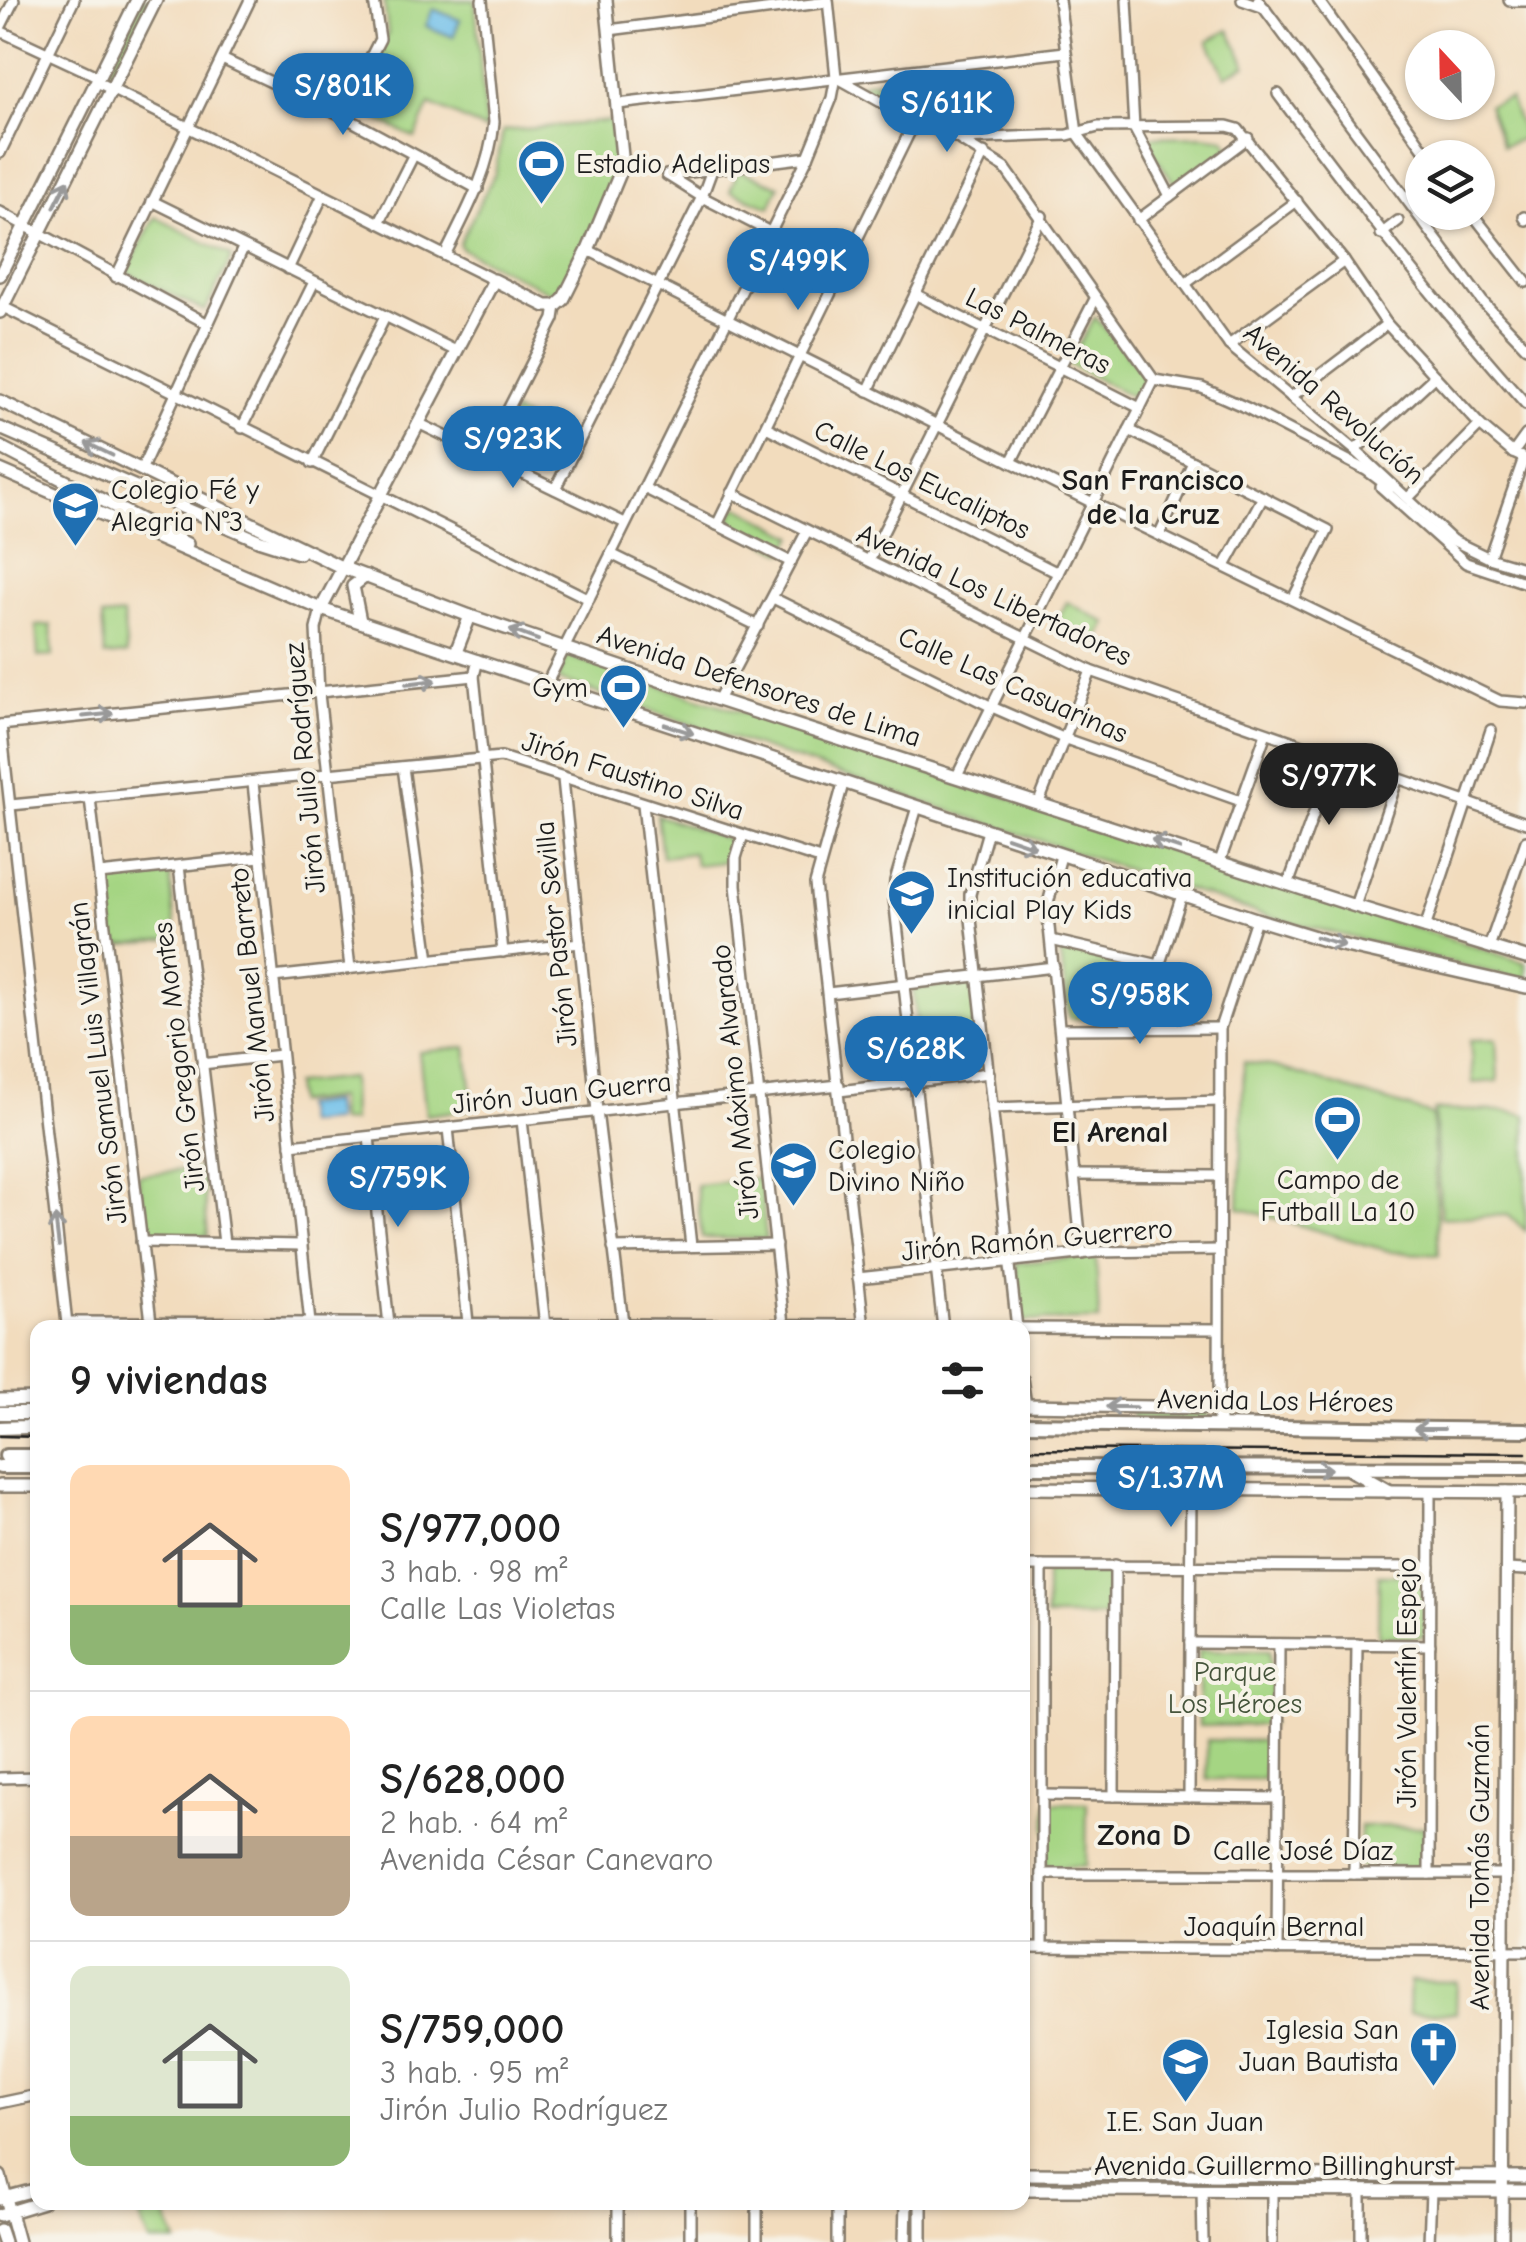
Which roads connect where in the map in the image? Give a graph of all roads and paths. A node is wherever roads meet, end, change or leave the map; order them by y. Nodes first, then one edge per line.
1 (14, 0) edge
2 (74, 0) edge
3 (137, 0) edge
4 (156, 0) edge
5 (250, 0) edge
6 (374, 0) edge
7 (482, 0) edge
8 (606, 0) edge
9 (1059, 0) edge
10 (1127, 0) edge
11 (1242, 0) edge
12 (1318, 0) edge
13 (1510, 0) edge
14 (1526, 0) edge
15 (828, 1) edge
16 (1261, 4) edge
17 (0, 29) edge
18 (609, 30) junction
19 (1065, 52) junction
20 (48, 53) junction
21 (222, 59) junction
22 (924, 69) junction
23 (836, 77) junction
24 (98, 80) junction
25 (112, 90) junction
26 (1278, 94) dead end
27 (618, 104) junction
28 (341, 115) junction
29 (915, 120) junction
30 (188, 128) junction
31 (1134, 128) junction
32 (1077, 133) junction
33 (1248, 138) junction
34 (960, 140) junction
35 (1417, 140) edge
36 (984, 153) junction
37 (0, 154) edge
38 (413, 156) junction
39 (808, 157) junction
40 (713, 167) junction
41 (478, 189) junction
42 (323, 195) junction
43 (1170, 196) junction
44 (702, 197) junction
45 (1296, 201) junction
46 (152, 202) junction
47 (0, 212) edge
48 (1042, 216) junction
49 (1138, 220) junction
50 (1398, 221) dead end
51 (379, 223) junction
52 (25, 225) junction
53 (1485, 230) edge
54 (770, 232) junction
55 (41, 233) junction
56 (1381, 234) junction
57 (243, 248) junction
58 (588, 250) junction
59 (445, 256) junction
60 (1344, 261) junction
61 (288, 269) junction
62 (0, 275) edge
63 (116, 277) junction
64 (494, 280) junction
65 (314, 282) junction
66 (1526, 282) edge
67 (1185, 284) junction
68 (656, 286) junction
69 (915, 294) junction
70 (1095, 299) junction
71 (556, 306) junction
72 (1, 310) edge
73 (385, 317) junction
74 (728, 320) junction
75 (208, 324) junction
76 (1387, 324) junction
77 (984, 328) junction
78 (1229, 345) junction
79 (1526, 346) edge
80 (456, 351) junction
81 (798, 355) junction
82 (1060, 367) junction
83 (1435, 376) junction
84 (1154, 380) junction
85 (868, 391) junction
86 (176, 395) junction
87 (1292, 396) junction
88 (0, 401) edge
89 (1526, 404) edge
90 (1140, 408) junction
91 (418, 423) junction
92 (936, 425) junction
93 (1480, 425) junction
94 (766, 427) junction
95 (0, 428) edge
96 (242, 428) junction
97 (1129, 430) junction
98 (1526, 435) edge
99 (0, 447) edge
100 (1355, 450) junction
101 (1513, 453) junction
102 (484, 456) junction
103 (1525, 458) edge
104 (1010, 462) junction
105 (1193, 462) junction
106 (312, 463) junction
107 (1352, 463) junction
108 (0, 470) edge
109 (141, 470) junction
110 (644, 488) junction
111 (555, 489) junction
112 (732, 493) junction
113 (902, 494) junction
114 (380, 496) junction
115 (1263, 497) junction
116 (1410, 498) junction
117 (1093, 504) junction
118 (625, 522) junction
119 (717, 525) junction
120 (806, 531) junction
121 (1160, 534) junction
122 (611, 554) junction
123 (1489, 558) junction
124 (869, 560) junction
125 (790, 562) junction
126 (1224, 566) junction
127 (341, 567) junction
128 (1526, 569) edge
129 (1058, 573) junction
130 (366, 576) junction
131 (1526, 583) edge
132 (280, 592) junction
133 (772, 598) junction
134 (588, 599) junction
135 (1293, 599) junction
136 (321, 609) junction
137 (470, 616) junction
138 (360, 620) junction
139 (758, 626) junction
140 (1025, 640) junction
141 (563, 649) junction
142 (456, 652) junction
143 (478, 660) junction
144 (1090, 671) junction
145 (474, 676) junction
146 (546, 684) junction
147 (320, 694) junction
148 (718, 700) junction
149 (1526, 703) edge
150 (992, 707) junction
151 (0, 725) edge
152 (1491, 730) dead end
153 (1266, 733) junction
154 (1063, 738) junction
155 (1334, 757) junction
156 (482, 759) junction
157 (403, 767) junction
158 (328, 774) junction
159 (957, 776) junction
160 (563, 779) junction
161 (1398, 780) junction
162 (253, 782) junction
163 (843, 784) junction
164 (90, 798) junction
165 (1242, 801) junction
166 (1040, 802) junction
167 (1465, 802) junction
168 (643, 804) junction
169 (10, 806) junction
170 (917, 808) junction
171 (1526, 822) edge
172 (988, 831) junction
173 (742, 835) junction
174 (1526, 841) edge
175 (1061, 856) junction
176 (260, 857) junction
177 (820, 859) junction
178 (1220, 861) junction
179 (178, 866) junction
180 (99, 874) junction
181 (1288, 885) junction
182 (1182, 895) junction
183 (1356, 906) junction
184 (1256, 919) junction
185 (1425, 928) junction
186 (1051, 940) junction
187 (580, 943) junction
188 (1489, 947) junction
189 (502, 952) junction
190 (1526, 958) edge
191 (429, 960) junction
192 (1159, 965) junction
193 (1054, 967) junction
194 (350, 968) junction
195 (978, 976) junction
196 (273, 977) junction
197 (904, 984) junction
198 (1526, 987) edge
199 (828, 993) junction
200 (1139, 1028) junction
201 (1220, 1028) junction
202 (1061, 1029) junction
203 (282, 1055) junction
204 (202, 1064) junction
205 (988, 1073) junction
206 (915, 1082) junction
207 (839, 1088) junction
208 (760, 1094) junction
209 (1220, 1101) junction
210 (675, 1103) junction
211 (1068, 1104) junction
212 (992, 1108) junction
213 (596, 1112) junction
214 (522, 1120) junction
215 (448, 1128) junction
216 (369, 1137) junction
217 (291, 1146) junction
218 (1075, 1175) junction
219 (1220, 1176) junction
220 (141, 1242) junction
221 (224, 1244) junction
222 (302, 1245) junction
223 (776, 1245) junction
224 (691, 1246) junction
225 (613, 1248) junction
226 (1219, 1250) junction
227 (1082, 1254) junction
228 (1010, 1260) junction
229 (936, 1268) junction
230 (858, 1278) junction
231 (66, 1320) edge
232 (151, 1320) edge
233 (310, 1320) edge
234 (387, 1320) edge
235 (468, 1320) edge
236 (544, 1320) edge
237 (623, 1320) edge
238 (784, 1320) edge
239 (863, 1320) edge
240 (942, 1320) edge
241 (1019, 1320) edge
242 (1030, 1328) edge
243 (1218, 1329) junction
244 (30, 1399) edge
245 (0, 1400) edge
246 (1030, 1405) edge
247 (1219, 1408) junction
248 (0, 1413) edge
249 (30, 1416) edge
250 (30, 1424) edge
251 (1030, 1424) edge
252 (1219, 1426) junction
253 (0, 1428) edge
254 (1526, 1430) edge
255 (30, 1457) edge
256 (3, 1461) edge
257 (30, 1466) edge
258 (1030, 1467) edge
259 (1526, 1468) edge
260 (1349, 1469) junction
261 (0, 1486) edge
262 (30, 1486) edge
263 (1030, 1488) edge
264 (1191, 1491) junction
265 (1388, 1492) junction
266 (1430, 1492) junction
267 (1506, 1492) junction
268 (1526, 1492) edge
269 (1116, 1565) junction
270 (1030, 1566) edge
271 (1042, 1566) junction
272 (1430, 1567) junction
273 (1191, 1568) junction
274 (1506, 1570) junction
275 (1526, 1570) edge
276 (1190, 1643) junction
277 (1279, 1644) junction
278 (1357, 1644) junction
279 (1430, 1645) junction
280 (30, 1777) edge
281 (0, 1778) edge
282 (1042, 1795) junction
283 (1114, 1796) junction
284 (1190, 1797) junction
285 (1278, 1798) junction
286 (1042, 1874) junction
287 (1278, 1874) junction
288 (1354, 1874) junction
289 (1429, 1874) junction
290 (1505, 1874) junction
291 (1030, 1948) edge
292 (1042, 1948) junction
293 (1277, 1950) junction
294 (1504, 1951) junction
295 (1526, 1951) edge
296 (30, 2097) edge
297 (0, 2103) edge
298 (1030, 2174) edge
299 (0, 2176) edge
300 (1504, 2177) junction
301 (1526, 2177) edge
302 (1030, 2190) edge
303 (30, 2191) edge
304 (1202, 2191) junction
305 (1430, 2191) junction
306 (1503, 2191) junction
307 (1526, 2191) edge
308 (1272, 2192) junction
309 (1361, 2192) junction
310 (3, 2198) edge
311 (30, 2206) edge
312 (618, 2210) edge
313 (690, 2210) edge
314 (757, 2210) edge
315 (837, 2210) edge
316 (906, 2210) edge
317 (921, 2210) edge
318 (5, 2214) edge
319 (0, 2230) edge
320 (4, 2242) edge
321 (18, 2242) edge
322 (618, 2242) edge
323 (690, 2242) edge
324 (756, 2242) edge
325 (837, 2242) edge
326 (905, 2242) edge
327 (921, 2242) edge
328 (1202, 2242) edge
329 (1272, 2242) edge
330 (1362, 2242) edge
331 (1430, 2242) edge
332 (1502, 2242) edge

1 - 17 street
2 - 20 street
3 - 24 main road
4 - 25 main road
5 - 21 street
6 - 28 street
7 - 41 street
8 - 18 main road
9 - 19 street
10 - 31 street
11 - 16 street
12 - 35 street
13 - 14 main road
15 - 18 street
15 - 23 street
16 - 79 street
17 - 20 street
18 - 27 main road
19 - 22 street
19 - 32 street
20 - 24 street
20 - 37 street
21 - 28 street
21 - 30 street
22 - 23 street
22 - 29 street
23 - 27 street
23 - 29 street
23 - 39 street
24 - 25 street
24 - 52 main road
25 - 30 street
55 -> 25 main road
26 - 56 street
27 - 58 main road
28 - 38 street
29 - 34 street
29 - 81 street
30 - 42 street
30 - 46 street
31 - 32 street
31 - 33 street
31 - 43 street
32 - 34 street
32 - 49 street, Avenida Revolución
33 - 43 street
33 - 45 street
34 - 36 street
36 - 48 street
36 - 69 street
38 - 41 street
38 - 51 street
39 - 40 street
39 - 54 street
40 - 44 street
40 - 44 street
41 - 59 street
42 - 51 street
42 - 61 street
43 - 49 street
44 - 54 street
44 - 68 street
45 - 60 street
45 - 67 street
46 - 57 street
46 - 63 street
47 - 52 street
48 - 70 street
48 - 77 street
49 - 67 street, Avenida Revolución
50 - 56 street
51 - 59 street
52 - 55 street
52 - 62 main road
53 - 66 street
54 - 74 street
55 - 63 street
55 - 72 main road
56 - 89 street
57 - 61 street
57 - 75 street
58 - 68 street
58 - 71 main road
59 - 64 street
60 - 76 street
60 - 78 street
61 - 65 street
63 - 75 street
64 - 71 main road
64 - 80 main road, Jirón Julio Rodríguez
65 - 73 street
65 - 96 street
67 - 78 street, Avenida Revolución
68 - 74 street
68 - 111 street
69 - 77 street, Las Palmeras
69 - 85 street
70 - 82 street
70 - 84 street
71 - 102 street
72 - 86 street
73 - 80 street
73 - 106 street
74 - 81 street
74 - 110 street
75 - 86 street
76 - 83 street
76 - 87 street
77 - 82 street, Las Palmeras
77 - 92 street
78 - 87 street, Avenida Revolución
80 - 91 main road, Jirón Julio Rodríguez
81 - 85 street
81 - 94 street
82 - 90 street, Las Palmeras
82 - 104 street
83 - 93 street
83 - 100 street
84 - 90 street
84 - 107 street
85 - 92 street
86 - 96 street
86 - 109 street
87 - 100 street, Avenida Revolución
109 -> 88 main road, Avenida Defensores de Lima
90 - 97 street
91 - 102 street
91 - 114 main road, Jirón Julio Rodríguez
92 - 104 street
92 - 113 street
93 - 101 street
93 - 116 street
94 - 112 street
94 - 113 street, Calle Los Eucaliptos
95 - 127 main road
96 - 106 street
97 - 105 street
97 - 117 street
98 - 101 street
99 - 132 main road
100 - 116 street, Avenida Revolución
101 - 103 street
102 - 111 street
103 - 123 street
104 - 117 street
105 - 115 street
105 - 121 street
106 - 114 street
107 - 116 street
107 - 131 street
108 - 132 main road
109 - 127 main road, Avenida Defensores de Lima
110 - 118 street
110 - 119 street
111 - 118 street
112 - 119 street
112 - 120 street, Avenida Los Libertadores
113 - 124 street
113 - 129 street, Calle Los Eucaliptos
114 - 127 main road, Jirón Julio Rodríguez
114 - 134 street
115 - 126 street
115 - 135 street
116 - 123 street, Avenida Revolución
117 - 121 street
117 - 129 street
118 - 122 street
119 - 125 street
120 - 124 street, Avenida Los Libertadores
120 - 125 street
121 - 126 street
122 - 134 street
122 - 139 street
123 - 128 street, Avenida Revolución
124 - 140 street, Avenida Los Libertadores
125 - 133 street
126 - 135 street
127 - 130 main road, Avenida Defensores de Lima
127 - 136 main road, Jirón Julio Rodríguez
129 - 140 street
130 - 137 main road, Avenida Defensores de Lima
130 - 138 main road
132 - 136 main road
133 - 139 street
133 - 150 street, Calle Las Casuarinas
134 - 141 street
135 - 149 street
136 - 138 main road
136 - 147 street, Jirón Julio Rodríguez
141 -> 137 main road, Avenida Defensores de Lima
137 - 142 main road
138 - 142 main road
139 - 148 street
140 - 144 street, Avenida Los Libertadores
140 - 150 street
141 - 146 street
141 - 148 main road, Avenida Defensores de Lima
142 - 143 main road
143 - 145 street
143 - 146 main road
144 - 153 street, Avenida Los Libertadores
144 - 154 street
147 -> 145 street
145 - 156 street
146 -> 163 main road
151 -> 147 street
147 - 158 street, Jirón Julio Rodríguez
148 - 159 main road, Avenida Defensores de Lima
150 - 154 street, Calle Las Casuarinas
150 - 159 street
151 - 169 street
152 - 167 street
153 - 155 street, Avenida Los Libertadores
153 - 165 street
154 - 165 street, Calle Las Casuarinas
154 - 166 street
155 - 161 street, Avenida Los Libertadores
155 - 181 street
156 - 157 street, Jirón Faustino Silva
156 - 160 street, Jirón Faustino Silva
156 - 189 street
157 - 158 street, Jirón Faustino Silva
157 - 191 street
158 - 162 street, Jirón Faustino Silva
158 - 194 street, Jirón Julio Rodríguez
159 - 166 main road, Avenida Defensores de Lima
160 - 168 street, Jirón Faustino Silva
160 - 187 street, Jirón Pastor Sevilla
161 - 167 street, Avenida Los Libertadores
161 - 183 street
162 - 164 street, Jirón Faustino Silva
162 - 176 street, Jirón Manuel Barreto
163 - 170 main road
163 - 177 street
164 - 169 street, Jirón Faustino Silva
164 - 180 street, Jirón Samuel Luis Villagrán
165 - 178 street
178 -> 166 main road, Avenida Defensores de Lima
167 - 171 street, Avenida Los Libertadores
167 - 185 street
168 - 173 street, Jirón Faustino Silva
168 - 210 street
231 -> 169 street
170 - 172 main road
170 - 197 street
172 -> 175 main road
172 - 195 street
173 - 177 street, Jirón Faustino Silva
173 - 208 street, Jirón Máximo Alvarado
174 - 188 street
175 - 182 main road
175 - 186 street
176 - 179 street
176 - 196 street, Jirón Manuel Barreto
177 - 199 street
178 - 181 main road, Avenida Defensores de Lima
179 - 180 street
179 - 204 street, Jirón Gregorio Montes
180 - 220 street, Jirón Samuel Luis Villagrán
181 - 183 main road, Avenida Defensores de Lima
182 - 184 main road
182 - 192 street
183 - 185 main road, Avenida Defensores de Lima
184 -> 198 main road
184 - 201 street
185 - 188 main road, Avenida Defensores de Lima
186 - 192 street
186 - 193 street
187 - 189 street
187 - 213 street, Jirón Pastor Sevilla
188 - 190 main road, Avenida Defensores de Lima
189 - 191 street
191 - 194 street
192 - 200 street
193 - 195 street
193 - 202 street
194 - 196 street
195 - 197 street
195 - 205 street
196 - 203 street, Jirón Manuel Barreto
197 - 199 street
197 - 206 street
199 - 207 street
200 - 201 street
200 - 202 street
201 - 209 street
202 - 211 street
203 - 204 street
203 - 217 street, Jirón Manuel Barreto
204 - 221 street, Jirón Gregorio Montes
205 - 206 street, Jirón Juan Guerra
205 - 212 street
206 - 207 street, Jirón Juan Guerra
206 - 229 street
207 - 208 street, Jirón Juan Guerra
207 - 230 street
208 - 210 street, Jirón Juan Guerra
208 - 223 street, Jirón Máximo Alvarado
209 - 211 street
209 - 219 street
210 - 213 street, Jirón Juan Guerra
210 - 224 street
211 - 212 street
211 - 218 street
212 - 228 street
213 - 214 street, Jirón Juan Guerra
213 - 225 street, Jirón Pastor Sevilla
214 - 215 street, Jirón Juan Guerra
214 - 236 street
215 - 216 street, Jirón Juan Guerra
215 - 235 street
216 - 217 street, Jirón Juan Guerra
216 - 234 street
217 - 222 street, Jirón Manuel Barreto
218 - 219 street
218 - 227 street
219 - 226 street
220 - 221 street
220 - 232 street, Jirón Samuel Luis Villagrán
221 - 222 street
222 - 233 street, Jirón Manuel Barreto
223 - 224 street
223 - 238 street, Jirón Máximo Alvarado
224 - 225 street
225 - 237 street, Jirón Pastor Sevilla
226 - 227 street, Jirón Ramón Guerrero
226 - 243 street
227 - 228 street, Jirón Ramón Guerrero
228 - 229 street, Jirón Ramón Guerrero
228 - 241 street
229 - 230 street, Jirón Ramón Guerrero
229 - 240 street
230 - 239 street
242 - 243 street
243 - 247 street
244 - 245 main road
247 -> 246 main road, Avenida Los Héroes
247 - 252 main road
248 - 249 main road
250 - 253 main road
251 - 252 main road, Avenida Los Héroes
254 -> 252 main road, Avenida Los Héroes
255 - 256 main road
256 - 257 main road
258 -> 260 main road
259 - 260 main road
260 - 265 main road
261 - 262 main road
263 - 264 main road
264 - 265 main road
264 - 273 street
265 - 266 main road
266 - 267 main road
266 - 272 street, Jirón Valentín Espejo
267 - 268 main road
267 - 274 main road, Avenida Tomás Guzmán
269 - 271 street
269 - 273 street
269 - 283 street
270 - 271 street
271 - 282 street
272 - 273 street
272 - 279 street, Jirón Valentín Espejo
273 - 276 street
274 - 275 street
274 - 290 main road, Avenida Tomás Guzmán
276 - 277 street
276 - 284 street
277 - 278 street
277 - 285 street
278 - 279 street
278 - 288 street
279 - 289 street, Jirón Valentín Espejo
280 - 281 street
282 - 283 street
282 - 286 street
283 - 284 street
284 - 285 street
285 - 287 street
286 - 287 street, Calle José Díaz
286 - 292 street
287 - 288 street, Calle José Díaz
287 - 293 street
288 - 289 street, Calle José Díaz
289 - 290 street, Calle José Díaz
290 - 294 main road, Avenida Tomás Guzmán
291 - 292 street, Joaquín Bernal
292 - 293 street, Joaquín Bernal
293 - 294 street, Joaquín Bernal
294 - 295 street, Joaquín Bernal
294 - 300 main road, Avenida Tomás Guzmán
296 - 297 street
298 - 300 main road, Avenida Guillermo Billinghurst
299 - 310 main road
300 - 301 main road, Avenida Guillermo Billinghurst
300 - 306 main road, Avenida Tomás Guzmán
302 - 304 main road, Avenida Guillermo Billinghurst
303 - 310 main road
304 - 308 main road, Avenida Guillermo Billinghurst
304 - 328 street
305 - 306 main road, Avenida Guillermo Billinghurst
305 - 309 main road, Avenida Guillermo Billinghurst
305 - 331 street
306 - 307 main road, Avenida Guillermo Billinghurst
306 - 332 main road, Avenida Tomás Guzmán
308 - 309 main road, Avenida Guillermo Billinghurst
308 - 329 street
309 - 330 street
310 - 318 main road
311 - 318 main road
312 - 322 street
313 - 323 street
314 - 324 street
315 - 325 street
316 - 326 main road
317 - 327 main road
318 - 321 main road
319 - 320 main road

